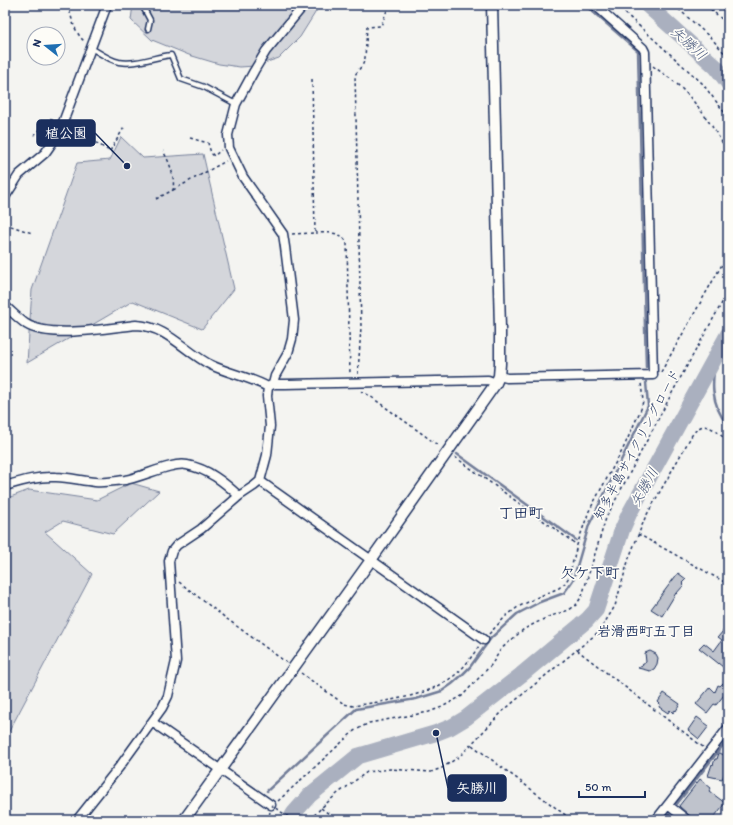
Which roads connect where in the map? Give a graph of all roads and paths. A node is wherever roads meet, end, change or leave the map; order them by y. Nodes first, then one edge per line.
1 (68, 5) edge
2 (108, 5) edge
3 (142, 5) edge
4 (304, 5) edge
5 (390, 5) edge
6 (492, 5) edge
7 (594, 5) edge
8 (616, 5) edge
9 (674, 5) edge
10 (706, 5) edge
11 (728, 28) edge
12 (148, 29) dead end
13 (91, 47) junction
14 (728, 57) edge
15 (646, 60) junction
16 (312, 78) dead end
17 (236, 104) junction
18 (728, 117) edge
19 (63, 123) junction
20 (125, 126) dead end
21 (34, 136) dead end
22 (190, 138) dead end
23 (229, 148) junction
24 (163, 151) dead end
25 (110, 152) junction
26 (728, 152) edge
27 (116, 155) dead end
28 (233, 157) junction
29 (173, 190) junction
30 (5, 197) edge
31 (156, 199) dead end
32 (5, 224) edge
33 (32, 233) dead end
34 (315, 233) junction
35 (283, 234) junction
36 (728, 254) edge
37 (728, 292) edge
38 (5, 306) edge
39 (641, 375) junction
40 (653, 375) junction
41 (497, 380) junction
42 (354, 382) junction
43 (271, 385) junction
44 (728, 442) edge
45 (448, 452) junction
46 (260, 481) junction
47 (5, 486) edge
48 (238, 496) junction
49 (638, 534) junction
50 (577, 545) junction
51 (371, 560) junction
52 (171, 580) junction
53 (728, 584) edge
54 (484, 640) junction
55 (578, 650) junction
56 (294, 668) junction
57 (152, 722) junction
58 (728, 728) edge
59 (472, 745) junction
60 (709, 752) junction
61 (220, 769) junction
62 (668, 805) junction
63 (272, 806) junction
64 (321, 808) junction
65 (77, 820) edge
66 (184, 820) edge
67 (268, 820) edge
68 (293, 820) edge
69 (310, 820) edge
70 (337, 820) edge
71 (572, 820) edge
72 (656, 820) edge
73 (687, 820) edge

1 - 13 path
2 - 13 street
3 - 12 lane
4 - 17 street
5 - 42 path
6 - 41 street
7 - 15 street
8 - 18 path
9 - 14 path
10 - 11 path
13 - 17 lane
13 - 19 street
15 - 26 path
15 - 40 street
16 - 34 path
17 - 23 street
19 - 21 path
19 - 25 path
19 - 30 street
20 - 25 path
22 - 23 path
23 - 28 street
24 - 29 path
25 - 27 path
28 - 29 path
28 - 35 street
29 - 31 path
32 - 33 path
34 - 35 path
34 - 42 path
35 - 43 street
36 - 40 path
37 - 63 path, 知多半島サイクリングロード
38 - 43 street
39 - 40 street
39 - 41 street
39 - 50 path
41 - 42 street
41 - 45 street
42 - 43 street
42 - 45 path
43 - 46 street
44 - 49 path
45 - 50 path
45 - 51 street
46 - 48 street
46 - 51 street
47 - 48 street
48 - 52 street
49 - 53 path
49 - 55 path
50 - 54 path
51 - 54 street
51 - 56 street
52 - 56 path
52 - 57 street
54 - 56 path
55 - 59 path
55 - 60 path
56 - 61 street
57 - 61 street
57 - 65 street
58 - 60 street
59 - 64 path
59 - 71 path
60 - 62 street
61 - 63 street
61 - 66 street
62 - 72 street
62 - 73 street
63 - 67 path, 知多半島サイクリングロード
63 - 68 path, bridge
64 - 69 path
64 - 70 path

